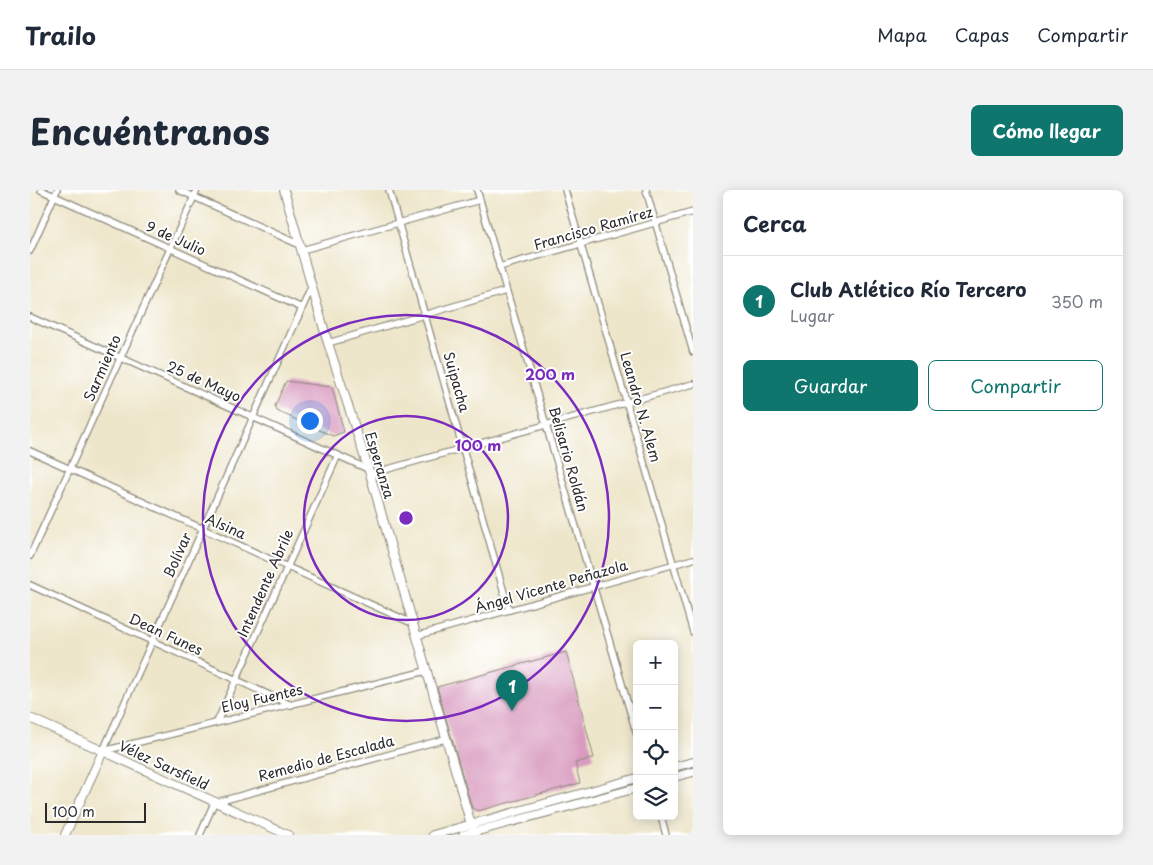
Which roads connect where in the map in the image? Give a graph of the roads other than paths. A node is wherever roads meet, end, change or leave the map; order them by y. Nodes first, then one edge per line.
1 (41, 190) edge
2 (58, 190) edge
3 (180, 190) edge
4 (197, 190) edge
5 (284, 190) edge
6 (389, 190) edge
7 (477, 190) edge
8 (565, 190) edge
9 (646, 190) edge
10 (55, 196) junction
11 (194, 197) junction
12 (480, 200) junction
13 (693, 212) edge
14 (398, 223) junction
15 (655, 223) junction
16 (581, 244) junction
17 (301, 248) junction
18 (170, 249) junction
19 (30, 251) edge
20 (499, 268) junction
21 (312, 286) junction
22 (506, 291) junction
23 (302, 308) junction
24 (424, 315) junction
25 (30, 317) edge
26 (328, 343) junction
27 (693, 352) edge
28 (121, 357) junction
29 (693, 384) edge
30 (627, 403) junction
31 (253, 417) junction
32 (546, 425) junction
33 (463, 448) junction
34 (30, 451) edge
35 (338, 455) junction
36 (70, 469) junction
37 (369, 472) junction
38 (203, 529) junction
39 (30, 556) edge
40 (693, 559) edge
41 (674, 564) junction
42 (286, 566) junction
43 (30, 585) edge
44 (593, 587) junction
45 (509, 610) junction
46 (412, 623) junction
47 (693, 632) edge
48 (416, 636) junction
49 (152, 641) junction
50 (426, 671) junction
51 (236, 680) junction
52 (291, 705) junction
53 (30, 718) edge
54 (217, 722) junction
55 (636, 730) edge
56 (445, 738) junction
57 (103, 751) junction
58 (693, 762) edge
59 (678, 766) edge
60 (693, 772) edge
61 (678, 776) edge
62 (633, 779) edge
63 (633, 789) edge
64 (214, 802) junction
65 (661, 820) edge
66 (473, 830) edge
67 (65, 835) edge
68 (200, 835) edge
69 (288, 835) edge
70 (432, 835) edge
71 (463, 835) edge
72 (666, 835) edge

1 - 10 street, 9 de Julio
2 - 10 street
3 - 11 street
4 - 11 street, Sarmiento
5 - 17 main road, Esperanza
6 - 14 street, Suipacha
7 - 12 street, Belisario Roldán
8 - 16 street, Leandro N. Alem
9 - 15 street
10 - 18 street, 9 de Julio
10 - 19 street
11 - 17 street
11 - 18 street, Sarmiento
12 - 14 street
12 - 20 street, Belisario Roldán
13 - 15 street, Francisco Ramírez
14 - 17 street
14 - 24 street, Suipacha
15 - 16 street, Francisco Ramírez
15 - 27 street
16 - 20 street, Francisco Ramírez
16 - 30 street, Leandro N. Alem
17 - 21 main road, Esperanza
18 - 23 street, 9 de Julio
18 - 28 street, Sarmiento
20 - 22 street, Belisario Roldán
21 - 23 street, Bolívar
21 - 26 main road, Esperanza
22 - 24 street
22 - 32 street, Belisario Roldán
23 - 31 street, Bolívar
24 - 26 street
24 - 33 street, Suipacha
25 - 28 street, 25 de Mayo
26 - 37 main road, Esperanza
28 - 31 street, 25 de Mayo
28 - 36 street, Sarmiento
29 - 30 street
30 - 32 street
30 - 41 street, Leandro N. Alem
31 - 35 street, 25 de Mayo
31 - 38 street, Bolívar
32 - 33 street
32 - 44 street, Belisario Roldán
33 - 37 street
33 - 45 street, Suipacha
34 - 36 street, Alsina
35 - 37 street, 25 de Mayo
35 - 42 street, Intendente Abrile
36 - 38 street, Alsina
36 - 39 street, Sarmiento
37 - 46 main road, Esperanza
38 - 42 street, Alsina
38 - 49 street, Bolívar
40 - 41 street, Ángel Vicente Peñazola
41 - 44 street, Ángel Vicente Peñazola
41 - 47 street, Leandro N. Alem
42 - 46 street, Alsina
42 - 51 street, Intendente Abrile
43 - 49 street, Dean Funes
44 - 45 street, Ángel Vicente Peñazola
44 - 55 street, Belisario Roldán
45 - 48 street, Ángel Vicente Peñazola
46 - 48 main road, Esperanza
48 - 50 main road, Esperanza
49 - 51 street, Dean Funes
49 - 57 street, Bolívar
50 - 52 street, Eloy Fuentes
50 - 56 main road, Esperanza
51 - 52 street, Dean Funes
51 - 54 street, Intendente Abrile
52 - 54 street, Eloy Fuentes
53 - 57 main road, Vélez Sarsfield
54 - 57 street, Eloy Fuentes
56 - 64 street, Remedio de Escalada
56 - 66 main road, Esperanza
57 - 64 main road, Vélez Sarsfield
57 - 67 main road, Bolívar
58 - 59 main road
60 - 61 main road
62 - 66 main road
63 - 66 main road
64 - 68 street
64 - 69 main road, Vélez Sarsfield
65 - 72 street
66 - 70 main road
66 - 71 main road

